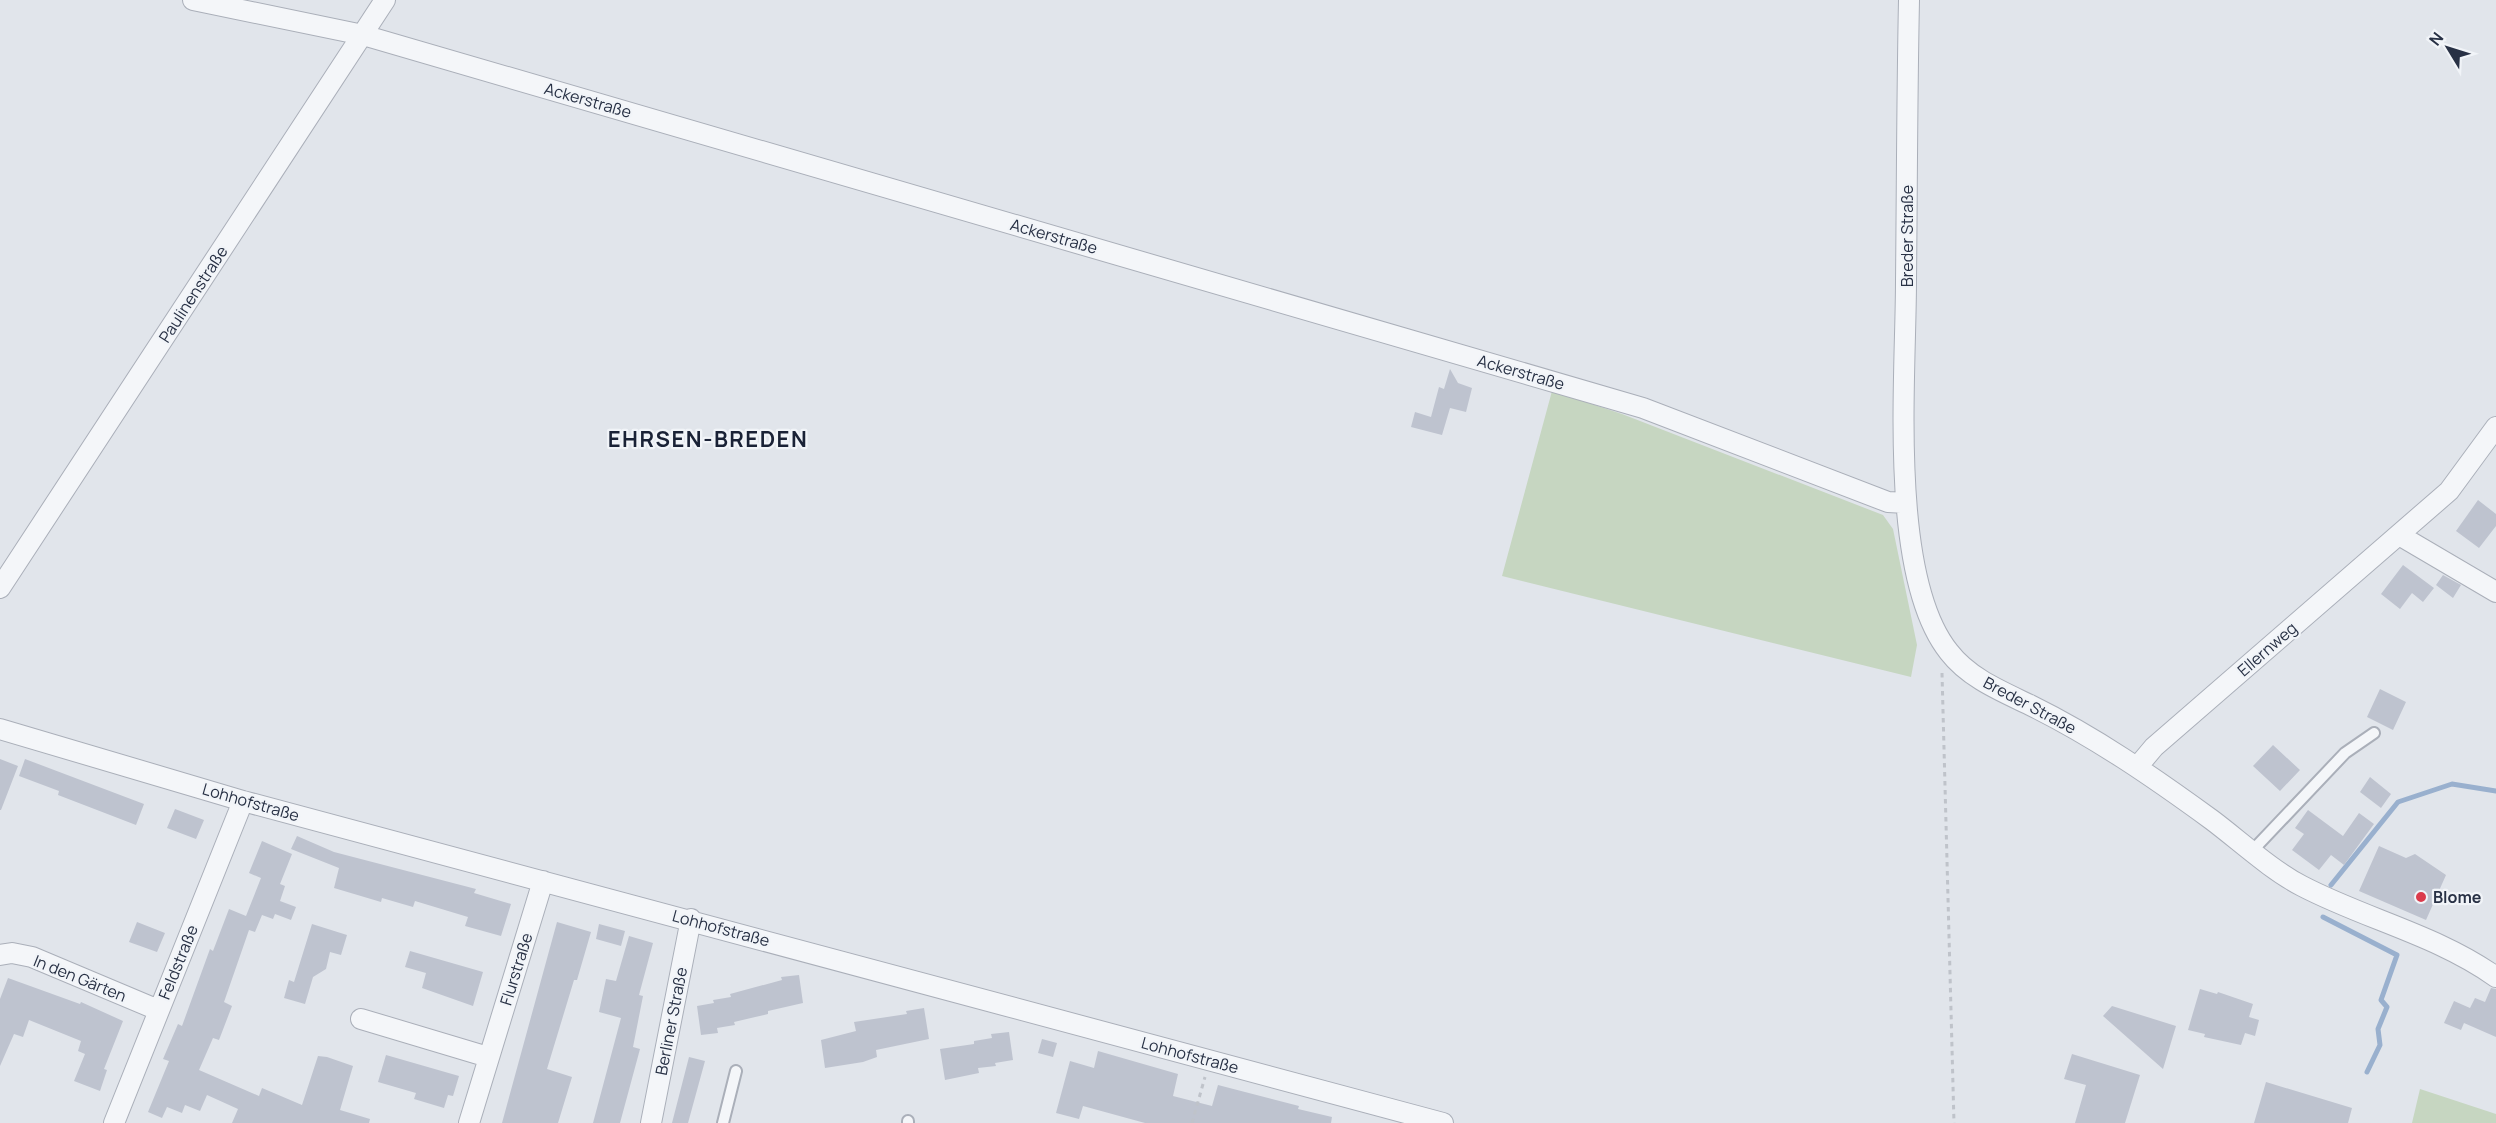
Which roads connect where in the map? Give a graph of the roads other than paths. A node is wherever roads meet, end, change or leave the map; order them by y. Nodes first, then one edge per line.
1 (193, 0) edge
2 (385, 0) edge
3 (1910, 0) edge
4 (363, 35) junction
5 (2496, 427) edge
6 (1906, 503) junction
7 (2399, 535) junction
8 (0, 588) edge
9 (2496, 592) edge
10 (0, 729) edge
11 (2374, 733) dead end
12 (2138, 766) junction
13 (243, 801) junction
14 (2253, 850) junction
15 (543, 881) junction
16 (691, 919) junction
17 (0, 955) edge
18 (2496, 977) edge
19 (158, 1010) junction
20 (361, 1019) dead end
21 (489, 1057) junction
22 (736, 1071) dead end
23 (114, 1123) edge
24 (469, 1123) edge
25 (651, 1123) edge
26 (723, 1123) edge
27 (1443, 1123) edge

1 - 4 street, Ackerstraße
2 - 4 street, Paulinenstraße
3 - 6 street, Breder Straße
4 - 6 street, Ackerstraße
4 - 8 street, Paulinenstraße
5 - 7 street, Ellernweg
6 - 12 street, Breder Straße
7 - 9 street
7 - 12 street, Ellernweg
10 - 13 street, Lohhofstraße
11 - 14 lane
12 - 14 street, Breder Straße
13 - 15 street, Lohhofstraße
13 - 19 street, Feldstraße
14 - 18 street, Breder Straße
15 - 16 street, Lohhofstraße
15 - 21 street, Flurstraße
16 - 25 street, Berliner Straße
16 - 27 street, Lohhofstraße
17 - 19 street, In den Gärten
19 - 23 street, Feldstraße
20 - 21 street
21 - 24 street, Flurstraße
22 - 26 lane

